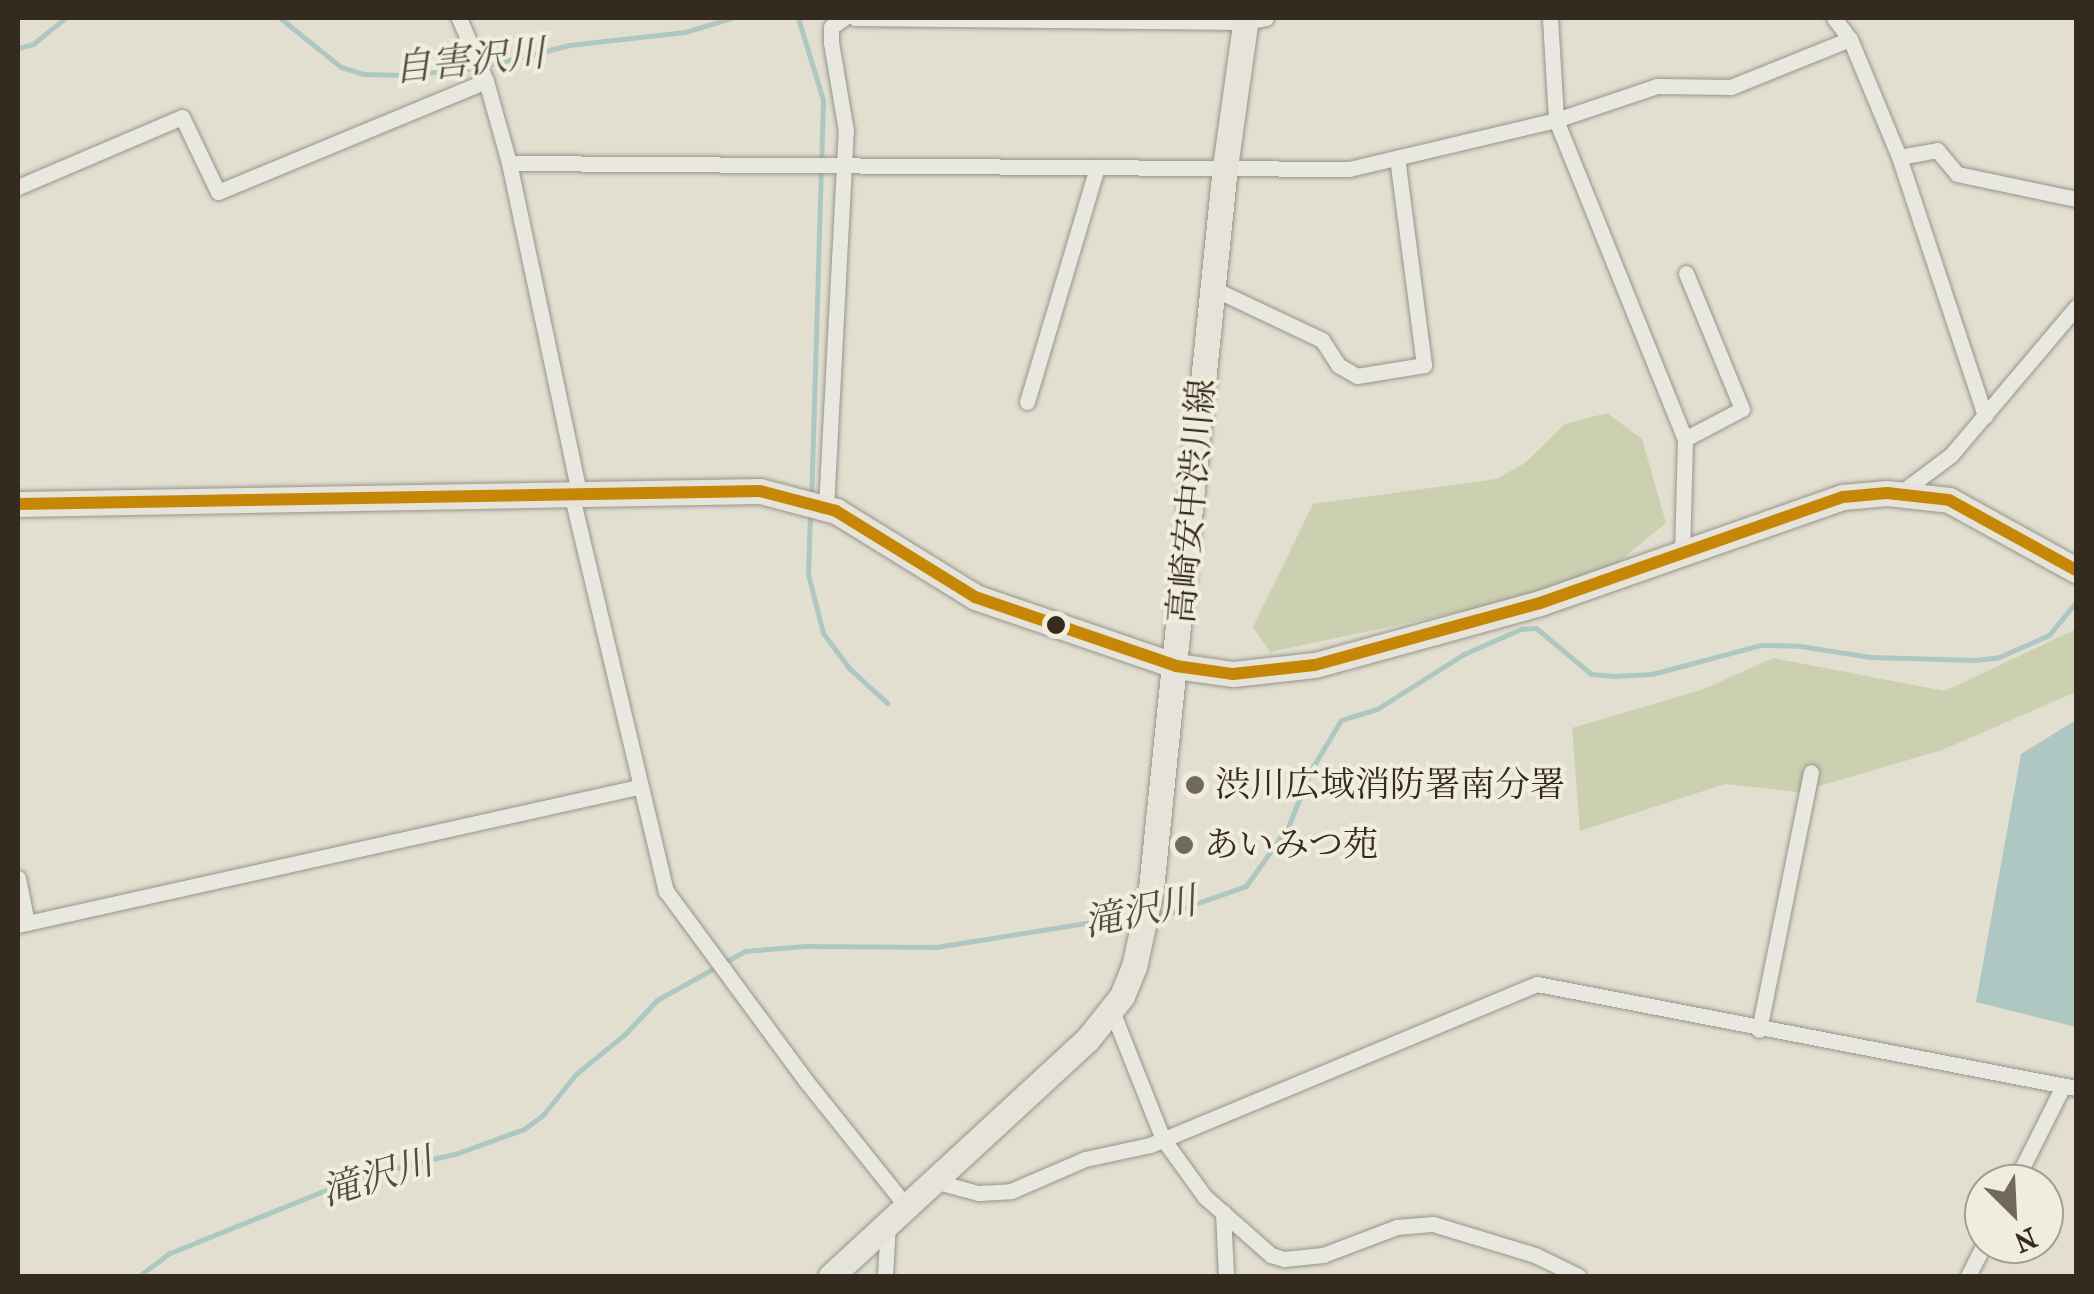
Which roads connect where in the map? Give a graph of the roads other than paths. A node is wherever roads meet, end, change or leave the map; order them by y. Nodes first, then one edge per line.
1 (459, 18) edge
2 (844, 18) edge
3 (855, 18) edge
4 (1550, 18) edge
5 (1834, 18) edge
6 (1253, 19) edge
7 (1850, 39) junction
8 (485, 79) junction
9 (1556, 120) junction
10 (1899, 157) junction
11 (1397, 158) junction
12 (509, 164) junction
13 (844, 166) junction
14 (1097, 167) junction
15 (1225, 167) junction
16 (18, 186) edge
17 (2076, 199) edge
18 (1686, 273) dead end
19 (1212, 288) junction
20 (2076, 307) edge
21 (1027, 402) dead end
22 (1985, 416) junction
23 (1685, 439) junction
24 (1899, 494) junction
25 (576, 496) junction
26 (18, 504) edge
27 (826, 508) junction
28 (1682, 553) junction
29 (2076, 570) edge
30 (1176, 666) junction
31 (1811, 772) dead end
32 (638, 787) junction
33 (18, 878) edge
34 (22, 924) edge
35 (1112, 1011) junction
36 (1759, 1030) junction
37 (2070, 1087) edge
38 (1163, 1139) junction
39 (2026, 1164) edge
40 (934, 1181) junction
41 (1223, 1212) junction
42 (897, 1214) junction
43 (831, 1276) edge
44 (885, 1276) edge
45 (1226, 1276) edge
46 (1578, 1276) edge

1 - 8 street
2 - 13 street
3 - 6 street
4 - 9 street
5 - 7 street
6 - 15 main road, 高崎安中渋川線
7 - 9 street
7 - 10 street
8 - 12 street
8 - 16 street
9 - 11 street
9 - 23 street
10 - 17 street
10 - 22 street
11 - 15 street
11 - 19 street
12 - 13 street
12 - 25 street
13 - 14 street
13 - 27 street
14 - 15 street
14 - 21 street
15 - 19 main road, 高崎安中渋川線
18 - 23 street
19 - 30 main road, 高崎安中渋川線
20 - 22 street
22 - 24 street
23 - 28 street
24 - 28 main road
24 - 29 main road
25 - 26 main road
25 - 27 main road
25 - 32 street
27 - 30 main road
28 - 30 main road
30 - 35 main road, 高崎安中渋川線
31 - 36 street
32 - 34 street
32 - 42 street
33 - 34 street
35 - 38 street
35 - 40 main road, 高崎安中渋川線
36 - 37 street
36 - 38 street
37 - 39 street
38 - 40 street
38 - 41 street
40 - 42 main road, 高崎安中渋川線
41 - 45 street
41 - 46 street
42 - 43 main road, 高崎安中渋川線
42 - 44 street

